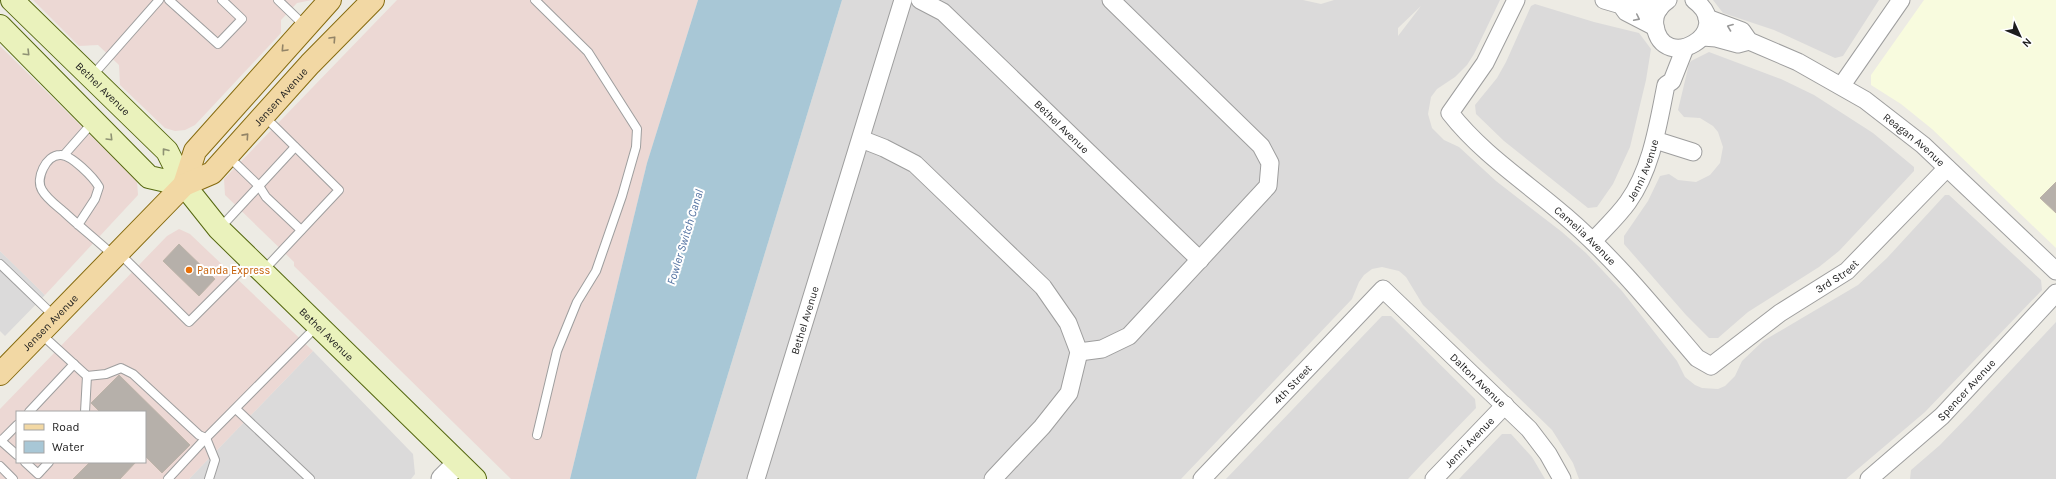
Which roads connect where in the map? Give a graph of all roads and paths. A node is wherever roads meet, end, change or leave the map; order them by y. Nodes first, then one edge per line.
1 (12, 0) edge
2 (159, 0) edge
3 (169, 0) edge
4 (222, 0) edge
5 (278, 0) edge
6 (330, 0) edge
7 (535, 0) edge
8 (903, 0) edge
9 (920, 0) edge
10 (1111, 0) edge
11 (1516, 0) edge
12 (1604, 0) edge
13 (1696, 0) edge
14 (1901, 0) edge
15 (370, 1) edge
16 (0, 4) edge
17 (1663, 4) edge
18 (1622, 6) junction
19 (1707, 18) junction
20 (0, 26) edge
21 (306, 26) junction
22 (1656, 27) junction
23 (1703, 37) junction
24 (52, 40) junction
25 (1749, 41) junction
26 (1678, 47) junction
27 (90, 78) junction
28 (1842, 85) junction
29 (264, 115) junction
30 (94, 122) junction
31 (861, 139) junction
32 (1655, 140) junction
33 (295, 147) junction
34 (1693, 152) dead end
35 (64, 155) junction
36 (228, 156) junction
37 (1947, 168) junction
38 (184, 185) junction
39 (259, 186) junction
40 (78, 225) junction
41 (219, 229) junction
42 (301, 230) junction
43 (1593, 241) junction
44 (117, 255) junction
45 (1200, 260) junction
46 (0, 264) edge
47 (257, 266) junction
48 (2056, 271) edge
49 (1383, 289) joint
50 (2056, 293) edge
51 (55, 318) junction
52 (318, 326) junction
53 (40, 333) junction
54 (1079, 352) junction
55 (74, 364) junction
56 (1711, 366) joint
57 (2, 369) edge
58 (87, 376) junction
59 (1505, 404) junction
60 (236, 409) junction
61 (30, 411) edge
62 (85, 411) edge
63 (16, 426) edge
64 (537, 435) dead end
65 (206, 438) junction
66 (1, 440) edge
67 (16, 454) edge
68 (26, 463) edge
69 (48, 463) edge
70 (458, 463) junction
71 (0, 466) edge
72 (1879, 476) edge
73 (35, 477) edge
74 (13, 479) edge
75 (168, 479) edge
76 (209, 479) edge
77 (310, 479) edge
78 (442, 479) edge
79 (475, 479) edge
80 (756, 479) edge
81 (993, 479) edge
82 (1202, 479) edge
83 (1434, 479) edge
84 (1562, 479) edge

1 - 24 main road, Bethel Avenue
2 - 27 lane
3 - 4 lane
5 - 21 lane
6 - 21 main road, Jensen Avenue
7 - 64 lane
8 - 31 street, Bethel Avenue
9 - 45 street, Bethel Avenue
10 - 45 street
11 - 43 street, Camelia Avenue
12 - 18 street
13 - 19 street
14 - 28 street
29 -> 15 main road, Jensen Avenue
16 - 24 main road
17 - 18 street
17 - 22 street
18 -> 22 street
19 - 23 street
25 -> 19 street, Reagan Avenue
20 -> 30 main road
21 -> 38 main road, Jensen Avenue
22 - 26 street
23 - 25 street, Reagan Avenue
23 - 26 street
24 - 27 main road, Bethel Avenue
25 - 28 street, Reagan Avenue
26 - 32 street, Jenni Avenue
38 -> 27 main road, Bethel Avenue
28 - 37 street, Reagan Avenue
29 - 33 lane
36 -> 29 main road, Jensen Avenue
30 - 35 lane
30 -> 38 main road
31 - 54 street
31 - 80 street, Bethel Avenue
32 - 34 street
32 - 43 street, Jenni Avenue
33 - 39 lane
33 - 42 lane
35 - 40 lane
35 - 40 lane
36 - 38 main road, Jensen Avenue
36 - 39 lane
37 - 48 street, Reagan Avenue
37 - 56 street, 3rd Street
38 - 41 main road, Bethel Avenue
38 - 44 main road, Jensen Avenue
39 - 41 lane
39 - 42 lane
40 - 44 lane
41 - 47 main road, Bethel Avenue
42 - 47 lane
43 - 56 street, Camelia Avenue
44 - 47 lane
44 - 51 main road, Jensen Avenue
45 - 54 street
46 - 51 lane
47 - 52 main road, Bethel Avenue
49 - 59 street, Dalton Avenue
49 - 82 street, 4th Street
50 - 72 street, Spencer Avenue
51 - 53 main road, Jensen Avenue
52 - 60 lane
52 - 70 main road, Bethel Avenue
53 - 55 lane
53 - 57 main road, Jensen Avenue
54 - 81 street
55 - 58 lane
55 - 61 lane
58 - 62 lane
58 - 65 lane
59 - 83 street, Jenni Avenue
59 - 84 street, Dalton Avenue
60 - 65 lane
60 - 77 lane
63 - 66 lane
65 - 75 lane
65 - 76 lane
66 - 67 lane
68 - 73 lane
69 - 73 lane
70 - 78 street
70 - 79 main road, Bethel Avenue
71 - 74 lane

